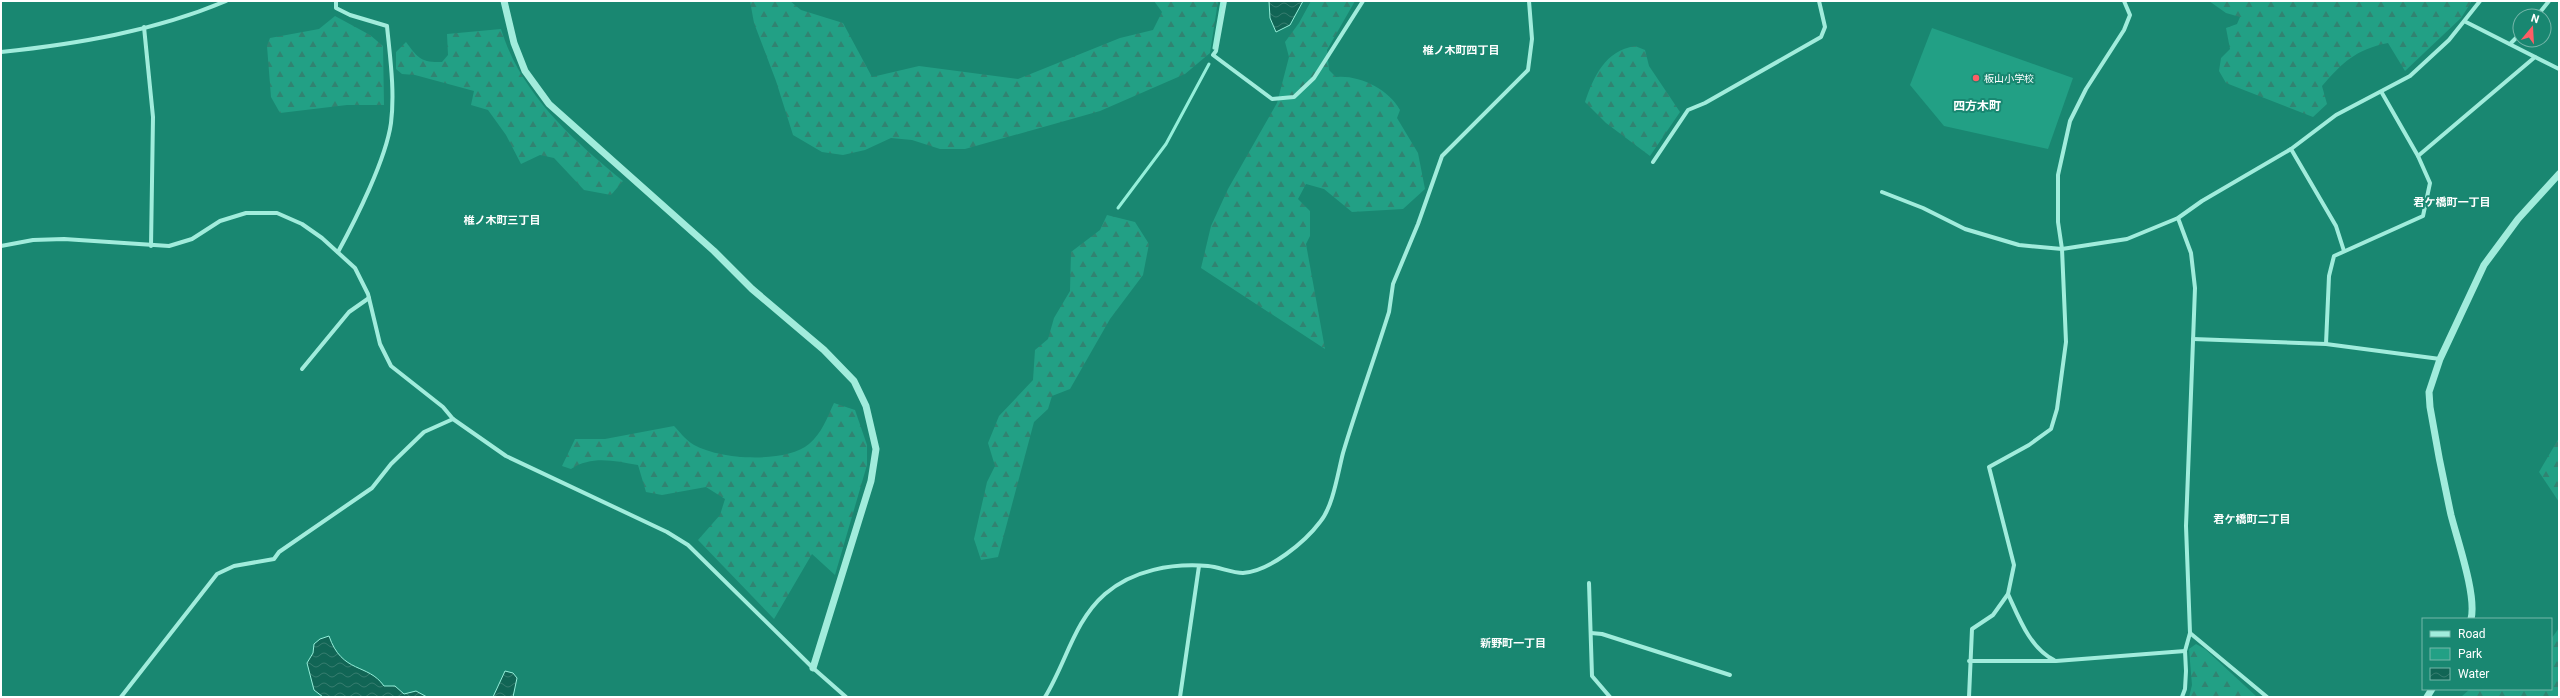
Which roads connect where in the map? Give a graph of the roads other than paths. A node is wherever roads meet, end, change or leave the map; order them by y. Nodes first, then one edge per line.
1 (226, 1) edge
2 (336, 1) edge
3 (504, 1) edge
4 (1225, 1) edge
5 (1363, 1) edge
6 (1529, 1) edge
7 (1819, 1) edge
8 (2124, 1) edge
9 (2480, 1) edge
10 (2466, 22) junction
11 (144, 27) junction
12 (2510, 44) joint
13 (1, 52) edge
14 (2535, 57) junction
15 (2559, 69) edge
16 (2382, 93) junction
17 (2291, 149) junction
18 (2418, 156) junction
19 (1653, 162) dead end
20 (2559, 174) edge
21 (1882, 192) dead end
22 (2178, 218) junction
23 (1, 246) edge
24 (151, 246) junction
25 (2062, 250) junction
26 (2344, 251) junction
27 (338, 252) junction
28 (369, 298) junction
29 (2193, 339) junction
30 (2326, 344) junction
31 (2440, 359) junction
32 (302, 369) dead end
33 (453, 419) junction
34 (1199, 566) junction
35 (1589, 583) dead end
36 (2008, 594) junction
37 (2470, 618) edge
38 (2190, 633) junction
39 (1592, 634) junction
40 (2185, 651) junction
41 (1969, 661) junction
42 (2056, 661) junction
43 (813, 668) junction
44 (1730, 675) dead end
45 (121, 697) edge
46 (846, 697) edge
47 (1045, 697) edge
48 (1180, 697) edge
49 (1610, 697) edge
50 (1969, 697) edge
51 (2182, 697) edge
52 (2267, 697) edge

1 - 11 street
2 - 27 street
3 - 43 street
4 - 5 street
6 - 34 street
7 - 19 street
8 - 25 street
9 - 10 street
10 - 12 street
10 - 16 street
11 - 13 street
11 - 24 street
12 - 14 street
14 - 15 street
14 - 18 street
16 - 17 street
16 - 18 street
17 - 22 street
17 - 26 street
18 - 26 street
20 - 31 street
21 - 25 street
22 - 25 street
22 - 29 street
23 - 24 street
24 - 27 street
25 - 36 street
26 - 30 street
27 - 28 street
28 - 32 street
28 - 33 street
29 - 30 street
29 - 38 street
30 - 31 street
31 - 37 street
33 - 43 street
33 - 45 street
34 - 47 street
34 - 48 street
35 - 39 street
36 - 41 street
36 - 42 street
38 - 40 street
38 - 52 street
39 - 44 street
39 - 49 street
40 - 42 street
40 - 51 street
41 - 42 street
41 - 50 street
43 - 46 street

